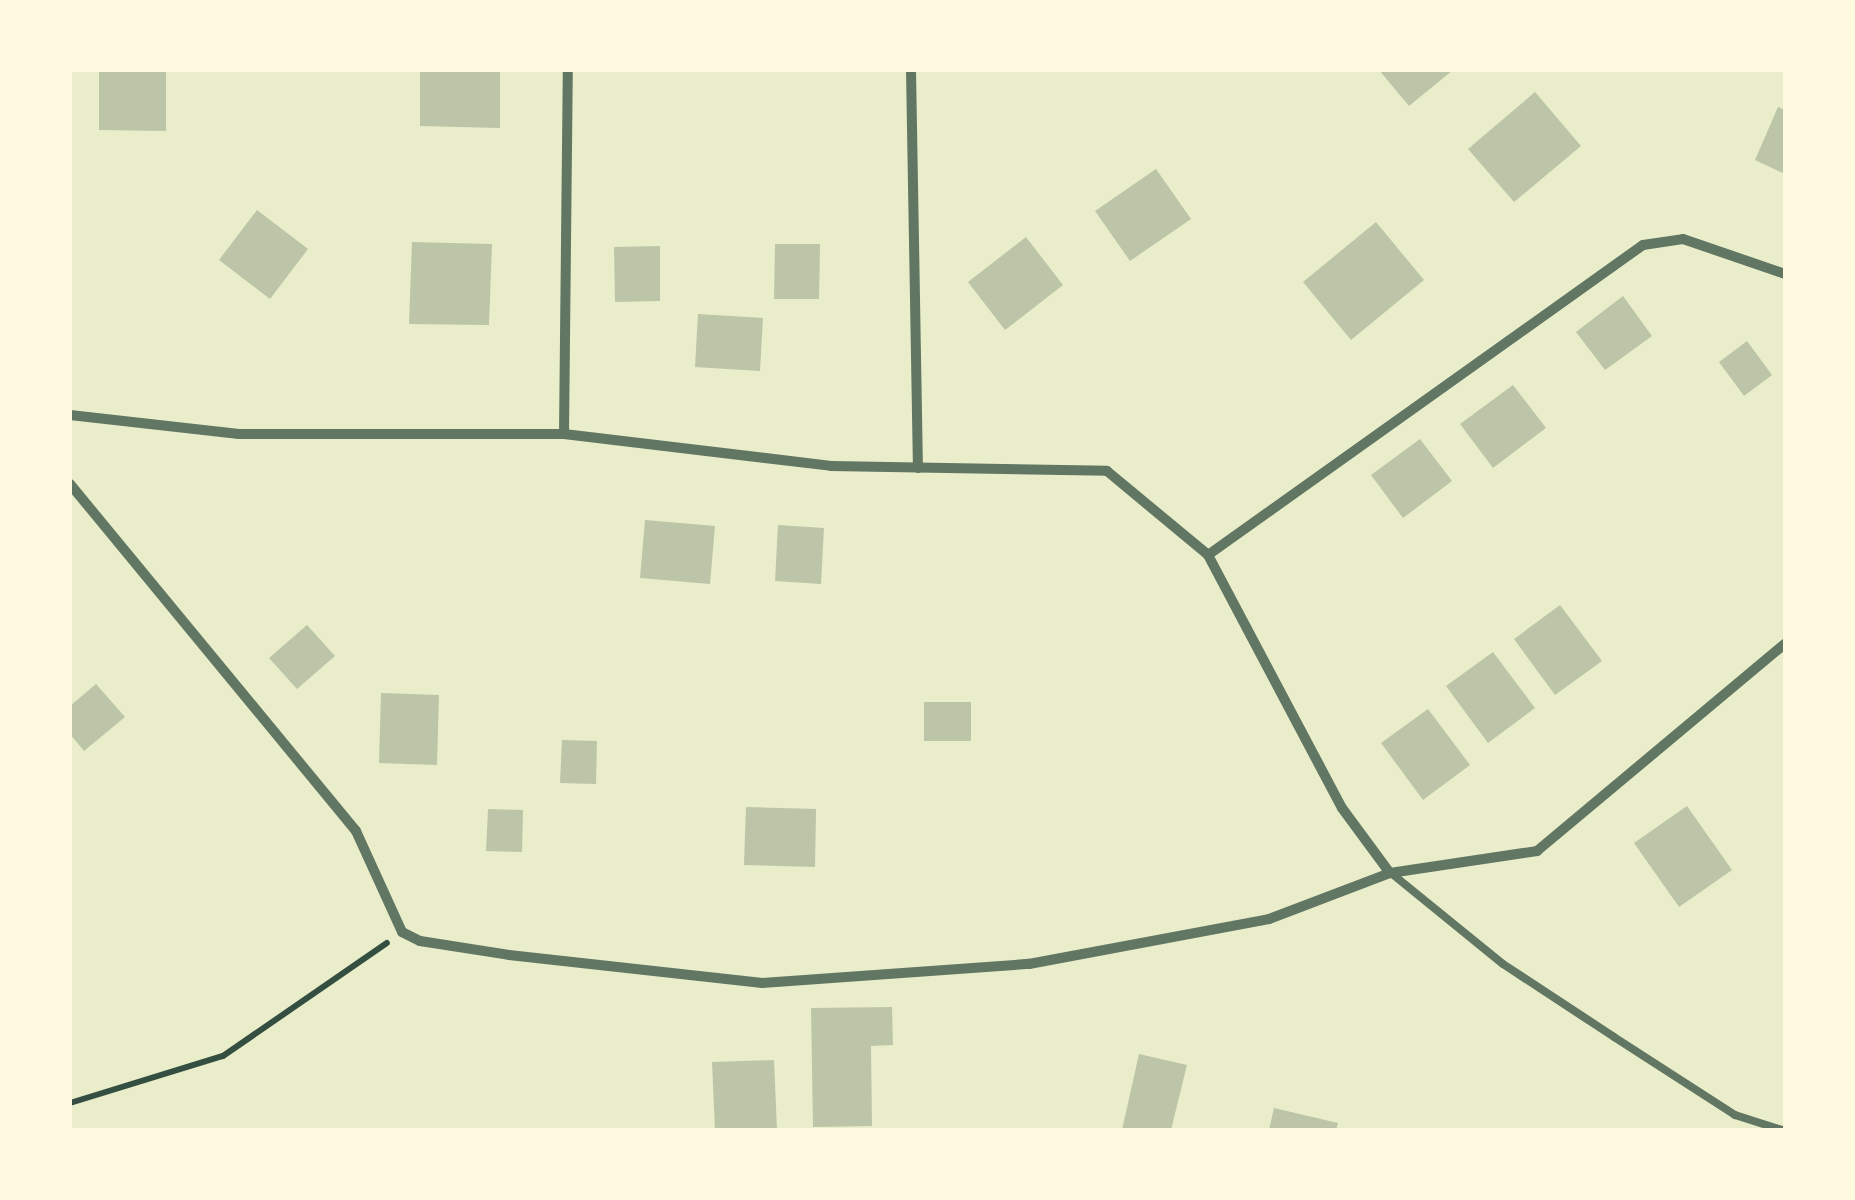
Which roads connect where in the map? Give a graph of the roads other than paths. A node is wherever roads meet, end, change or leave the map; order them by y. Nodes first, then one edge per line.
1 (568, 70) edge
2 (910, 70) edge
3 (1785, 274) edge
4 (70, 415) edge
5 (564, 434) junction
6 (918, 468) junction
7 (70, 484) edge
8 (1208, 556) junction
9 (1785, 644) edge
10 (1390, 873) junction
11 (1782, 1130) edge

1 - 5 street
2 - 6 street
3 - 8 street
4 - 5 street
5 - 6 street
6 - 8 street
7 - 10 street
8 - 10 street
9 - 10 street
10 - 11 lane

